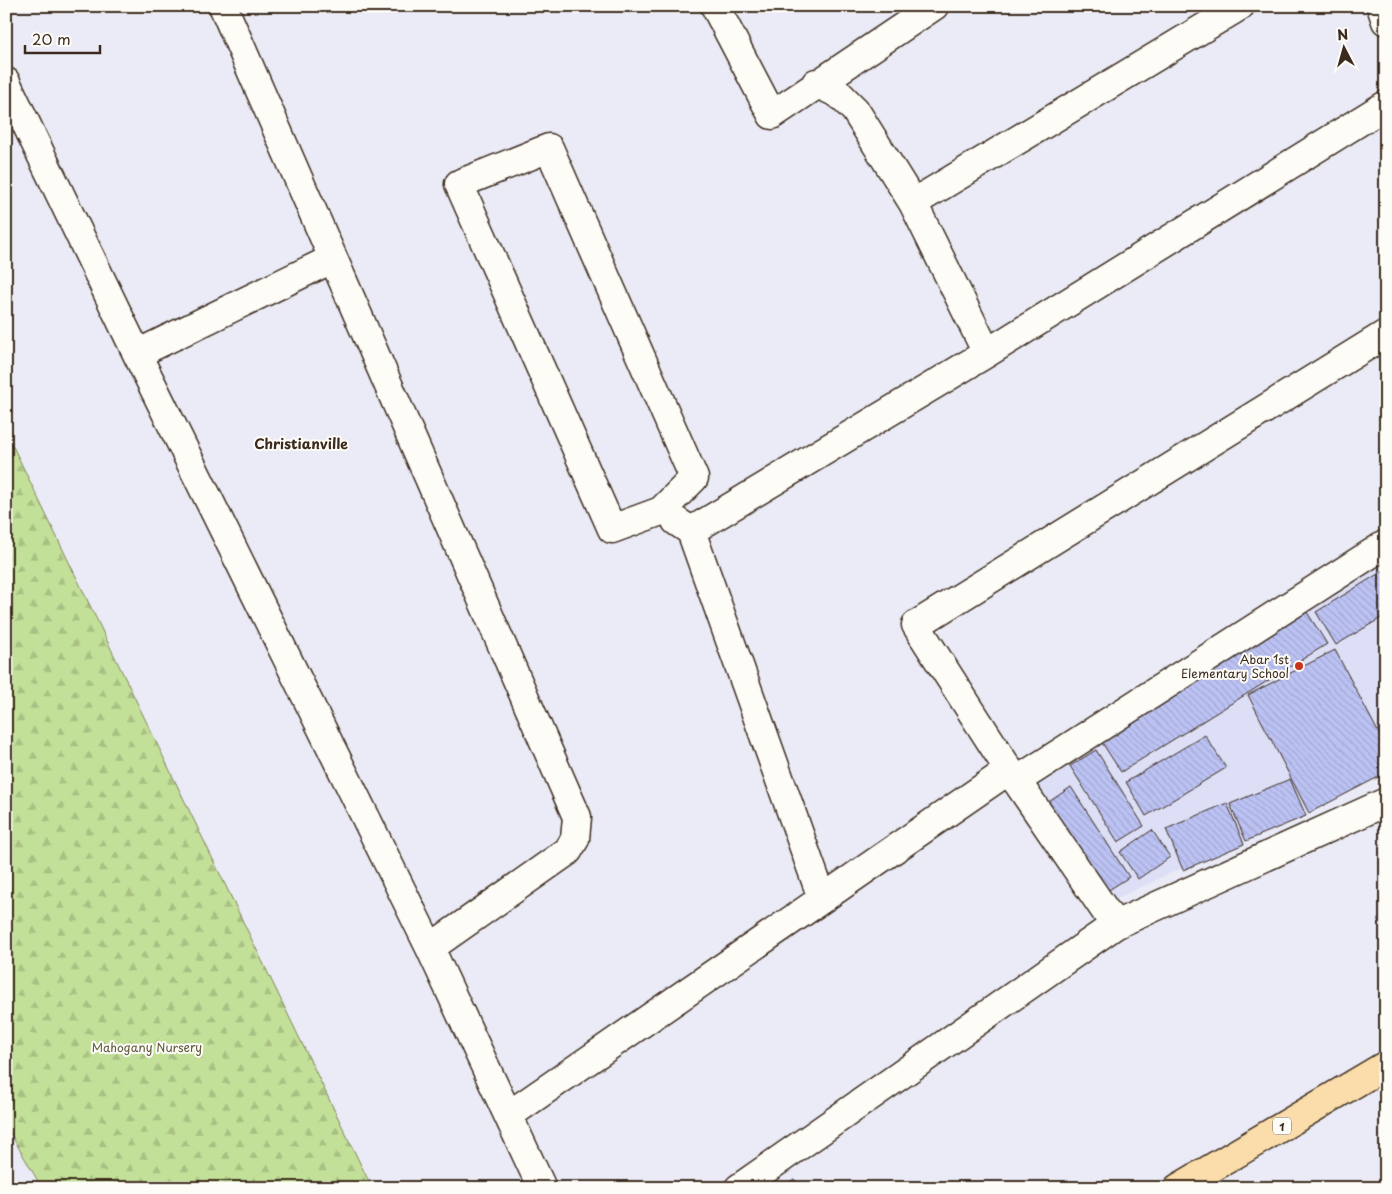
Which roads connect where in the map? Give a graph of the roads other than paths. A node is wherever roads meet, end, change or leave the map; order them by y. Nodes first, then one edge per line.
1 (223, 6) edge
2 (715, 6) edge
3 (934, 6) edge
4 (1240, 6) edge
5 (1380, 6) edge
6 (1386, 21) edge
7 (6, 82) edge
8 (816, 83) junction
9 (1386, 105) edge
10 (913, 203) junction
11 (332, 259) junction
12 (1386, 334) edge
13 (137, 354) junction
14 (987, 354) junction
15 (661, 511) junction
16 (691, 531) junction
17 (1386, 544) edge
18 (1013, 775) junction
19 (1386, 802) edge
20 (822, 898) junction
21 (1115, 925) junction
22 (430, 948) junction
23 (1386, 1065) edge
24 (509, 1115) junction
25 (542, 1188) edge
26 (740, 1188) edge
27 (1178, 1188) edge

1 - 11 street
2 - 8 street
3 - 8 street
4 - 10 street
5 - 6 street
7 - 13 street
8 - 10 street
9 - 14 street
10 - 14 street
11 - 13 street
11 - 22 street
12 - 18 street
13 - 22 street
14 - 16 street
15 - 15 street
15 - 16 street
16 - 20 street
17 - 18 street
18 - 20 street
18 - 21 street
19 - 21 street
20 - 24 street
21 - 26 street
22 - 24 street
23 - 27 highway, 1
24 - 25 street

